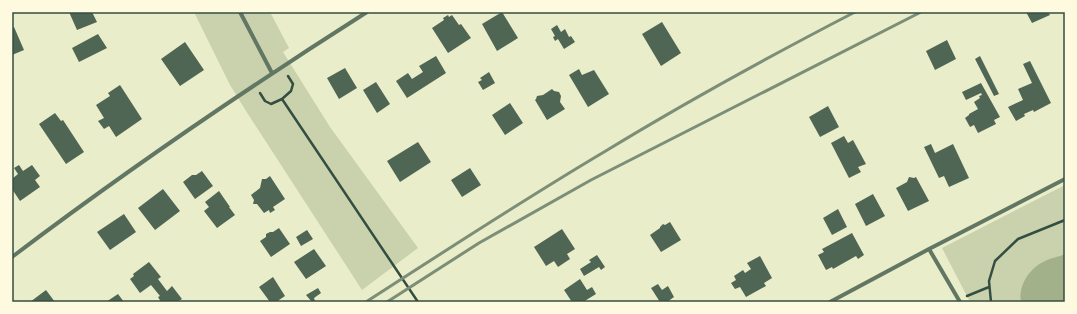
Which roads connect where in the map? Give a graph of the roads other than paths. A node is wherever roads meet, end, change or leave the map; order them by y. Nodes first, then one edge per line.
1 (240, 12) edge
2 (367, 12) edge
3 (272, 73) junction
4 (1065, 179) edge
5 (929, 248) junction
6 (12, 257) edge
7 (959, 301) edge
8 (830, 302) edge

1 - 3 street
2 - 3 street
3 - 6 street
4 - 5 street
5 - 7 street
5 - 8 street

